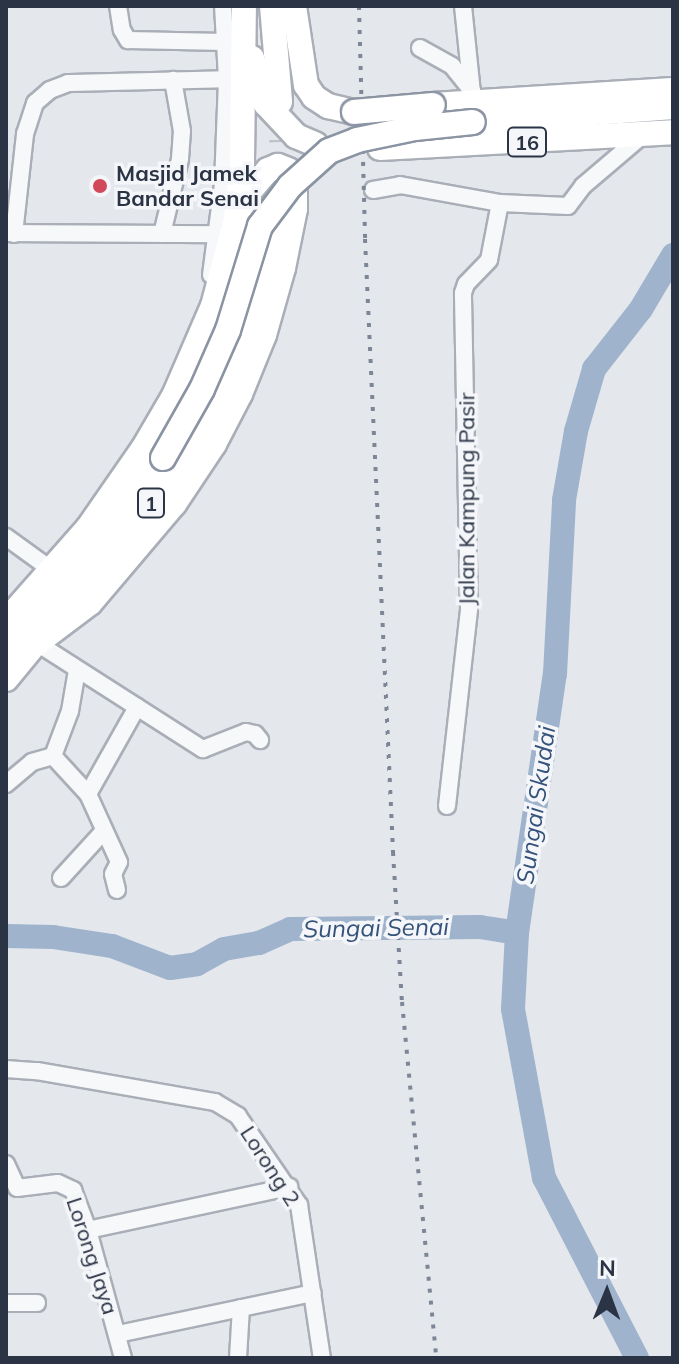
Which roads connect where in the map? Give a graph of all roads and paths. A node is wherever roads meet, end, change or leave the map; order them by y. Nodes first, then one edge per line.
1 (118, 6) edge
2 (272, 6) edge
3 (294, 6) edge
4 (463, 6) edge
5 (237, 8) edge
6 (225, 42) junction
7 (420, 48) dead end
8 (227, 79) junction
9 (173, 80) junction
10 (673, 90) edge
11 (280, 102) tunnel mouth
12 (473, 105) junction
13 (673, 107) edge
14 (673, 132) edge
15 (644, 134) junction
16 (380, 148) junction
17 (373, 190) dead end
18 (500, 203) junction
19 (286, 211) junction
20 (236, 219) junction
21 (10, 233) edge
22 (162, 234) junction
23 (216, 234) junction
24 (199, 340) junction
25 (6, 537) edge
26 (49, 568) junction
27 (6, 621) edge
28 (37, 643) junction
29 (6, 649) edge
30 (77, 670) junction
31 (6, 679) edge
32 (137, 707) junction
33 (260, 740) dead end
34 (53, 756) junction
35 (6, 784) edge
36 (88, 794) junction
37 (447, 806) dead end
38 (103, 832) junction
39 (61, 878) dead end
40 (117, 890) dead end
41 (6, 1069) edge
42 (6, 1164) edge
43 (289, 1187) junction
44 (88, 1230) junction
45 (313, 1293) junction
46 (6, 1303) edge
47 (37, 1303) dead end
48 (241, 1308) junction
49 (118, 1334) junction
50 (123, 1358) edge
51 (238, 1358) edge
52 (322, 1358) edge

1 - 6 street
2 - 11 highway
3 - 12 highway, bridge
4 - 12 street
5 - 6 street
5 - 16 highway, bridge
5 - 20 highway, 1
6 - 8 street
7 - 12 street
8 - 9 street
8 - 23 street
9 - 21 street
9 - 22 street
10 - 12 highway
12 - 13 highway
12 - 29 highway, bridge
14 - 15 highway, 16
15 - 16 highway, 16
15 - 18 street
16 - 19 highway
17 - 18 street
18 - 37 street, Jalan Kampung Pasir
19 - 20 highway
19 - 28 highway, 1
20 - 24 highway, 1
21 - 22 street
22 - 23 street
23 - 24 street
24 - 26 highway, 1
25 - 26 street
26 - 27 highway, 1
28 - 30 street
28 - 31 highway, 1
30 - 32 street
30 - 34 street
32 - 33 street
32 - 36 street
34 - 35 street
34 - 36 street
36 - 38 street
38 - 39 street
38 - 40 street
41 - 43 street, Lorong 2
42 - 44 street, Lorong Jaya
43 - 44 street
43 - 45 street, Lorong 2
44 - 49 street, Lorong Jaya
45 - 48 street
45 - 52 street, Lorong 2
46 - 47 street
48 - 49 street
48 - 51 street
49 - 50 street, Lorong Jaya

